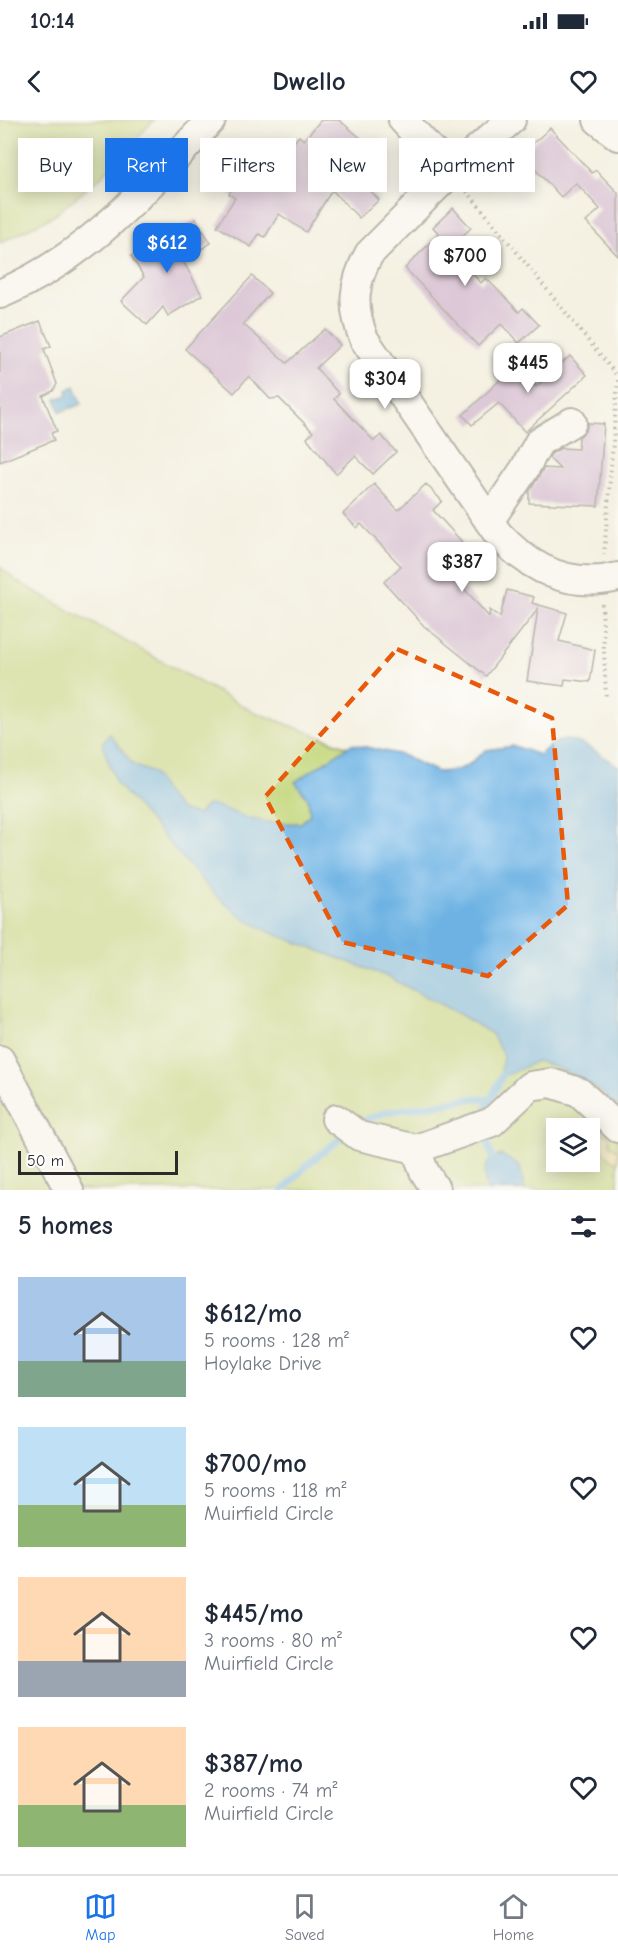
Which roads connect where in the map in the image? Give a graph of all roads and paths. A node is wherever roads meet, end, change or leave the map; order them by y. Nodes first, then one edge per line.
1 (211, 120) edge
2 (403, 120) edge
3 (511, 120) edge
4 (598, 120) edge
5 (618, 136) edge
6 (420, 138) edge
7 (490, 138) edge
8 (431, 192) edge
9 (467, 192) edge
10 (0, 294) edge
11 (618, 378) edge
12 (572, 422) dead end
13 (489, 521) junction
14 (610, 579) edge
15 (606, 698) dead end
16 (0, 1060) edge
17 (345, 1127) dead end
18 (618, 1128) edge
19 (416, 1149) junction
20 (69, 1190) edge
21 (436, 1190) edge

1 - 10 street
2 - 6 street
3 - 7 street
4 - 5 street
8 - 13 street
9 - 11 path
11 - 14 path
12 - 13 street
13 - 14 street
14 - 15 path
16 - 20 street
17 - 19 street
18 - 19 street
19 - 21 street

